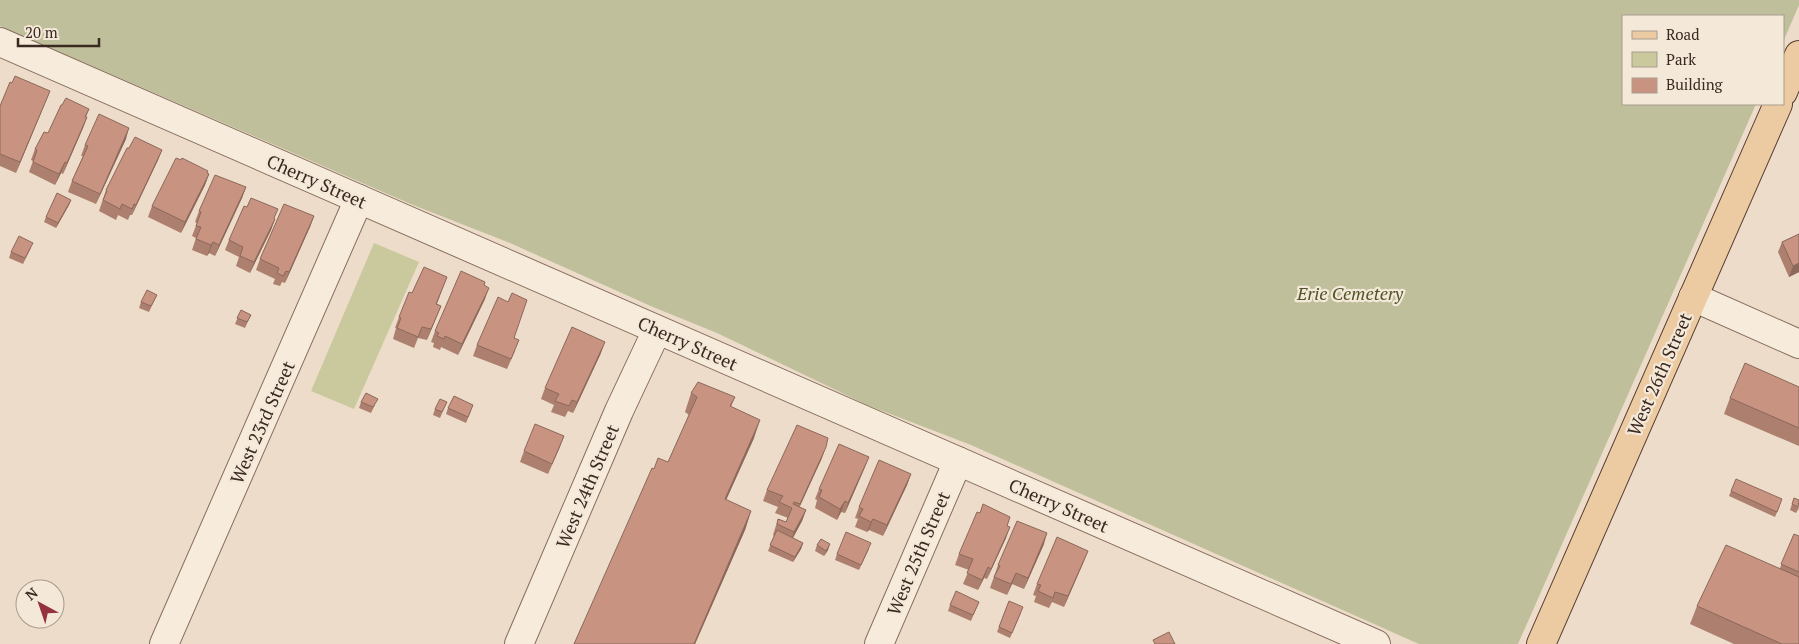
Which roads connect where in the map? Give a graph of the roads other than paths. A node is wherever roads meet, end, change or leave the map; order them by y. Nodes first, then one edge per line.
1 (0, 42) edge
2 (1799, 55) edge
3 (1784, 90) edge
4 (1778, 105) edge
5 (359, 200) junction
6 (1693, 297) junction
7 (657, 330) junction
8 (1799, 344) edge
9 (958, 461) junction
10 (164, 644) edge
11 (519, 644) edge
12 (879, 644) edge
13 (1376, 644) edge
14 (1541, 644) edge

1 - 5 street, Cherry Street
2 - 3 main road
4 - 6 main road, West 26th Street
5 - 7 street, Cherry Street
5 - 10 street, West 23rd Street
6 - 8 street
6 - 14 main road, West 26th Street
7 - 9 street, Cherry Street
7 - 11 street, West 24th Street
9 - 12 street, West 25th Street
9 - 13 street, Cherry Street

